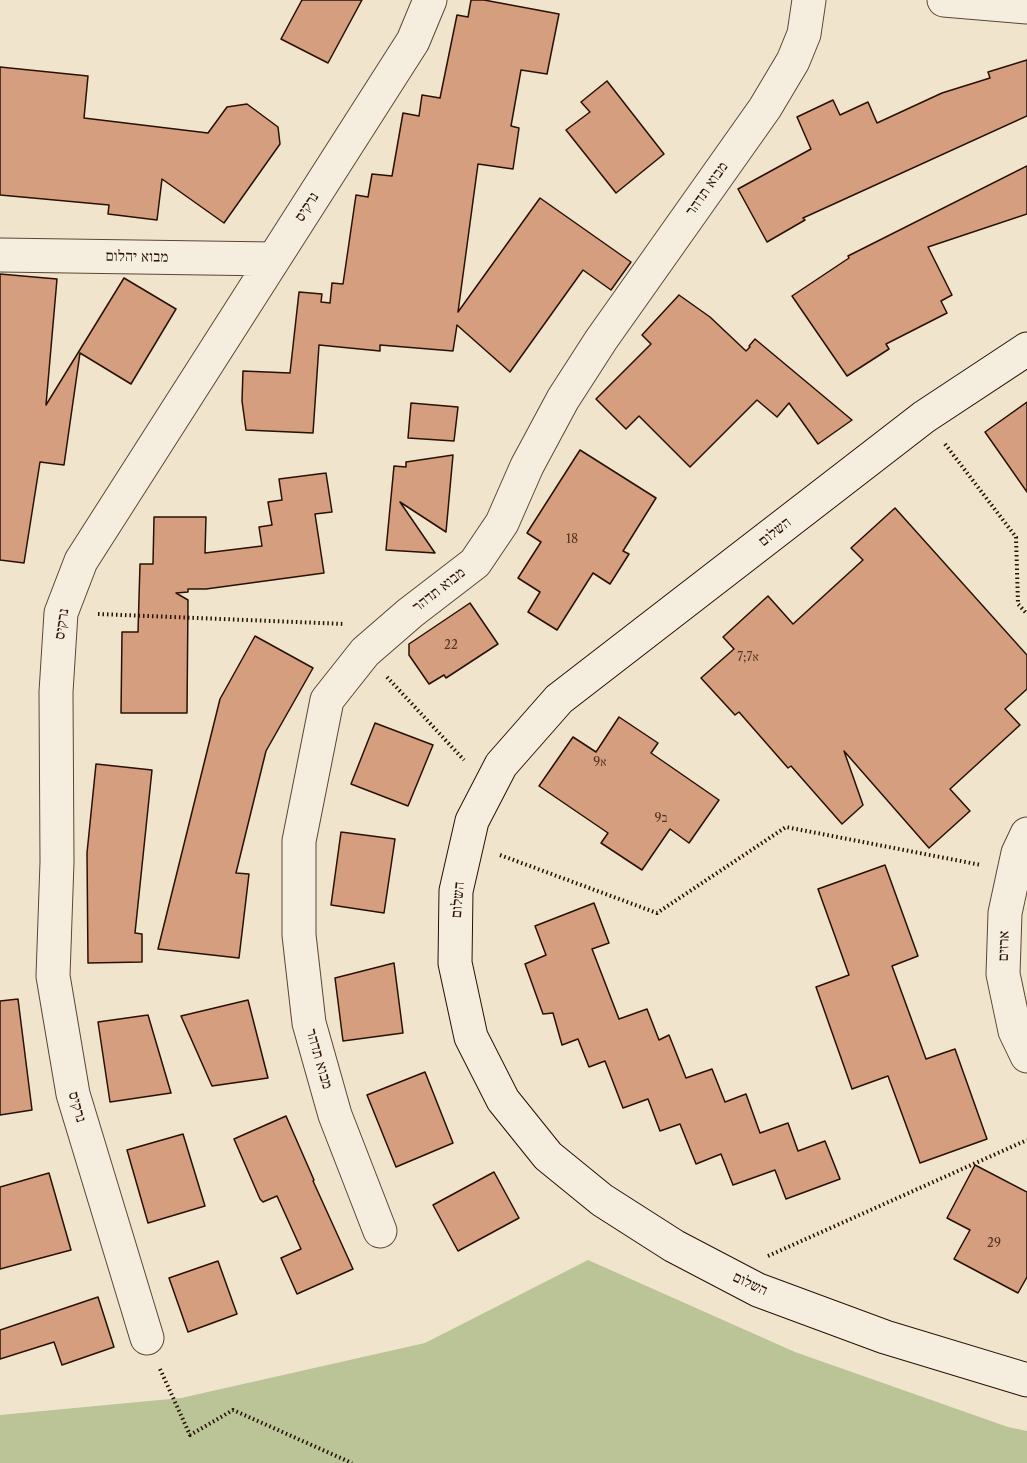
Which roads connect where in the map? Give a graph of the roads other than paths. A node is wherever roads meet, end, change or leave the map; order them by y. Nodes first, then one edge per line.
1 (430, 0) edge
2 (809, 0) edge
3 (944, 0) edge
4 (1027, 8) edge
5 (0, 255) edge
6 (273, 259) junction
7 (1027, 349) edge
8 (1027, 834) edge
9 (1027, 1056) edge
10 (380, 1231) dead end
11 (147, 1338) road end
12 (1027, 1380) edge

1 - 6 street, נרקיס
2 - 10 street, מבוא תדהר
3 - 4 street
5 - 6 street, מבוא יהלום
6 - 11 street, נרקיס
7 - 12 street, השלום
8 - 9 street, ארזים

